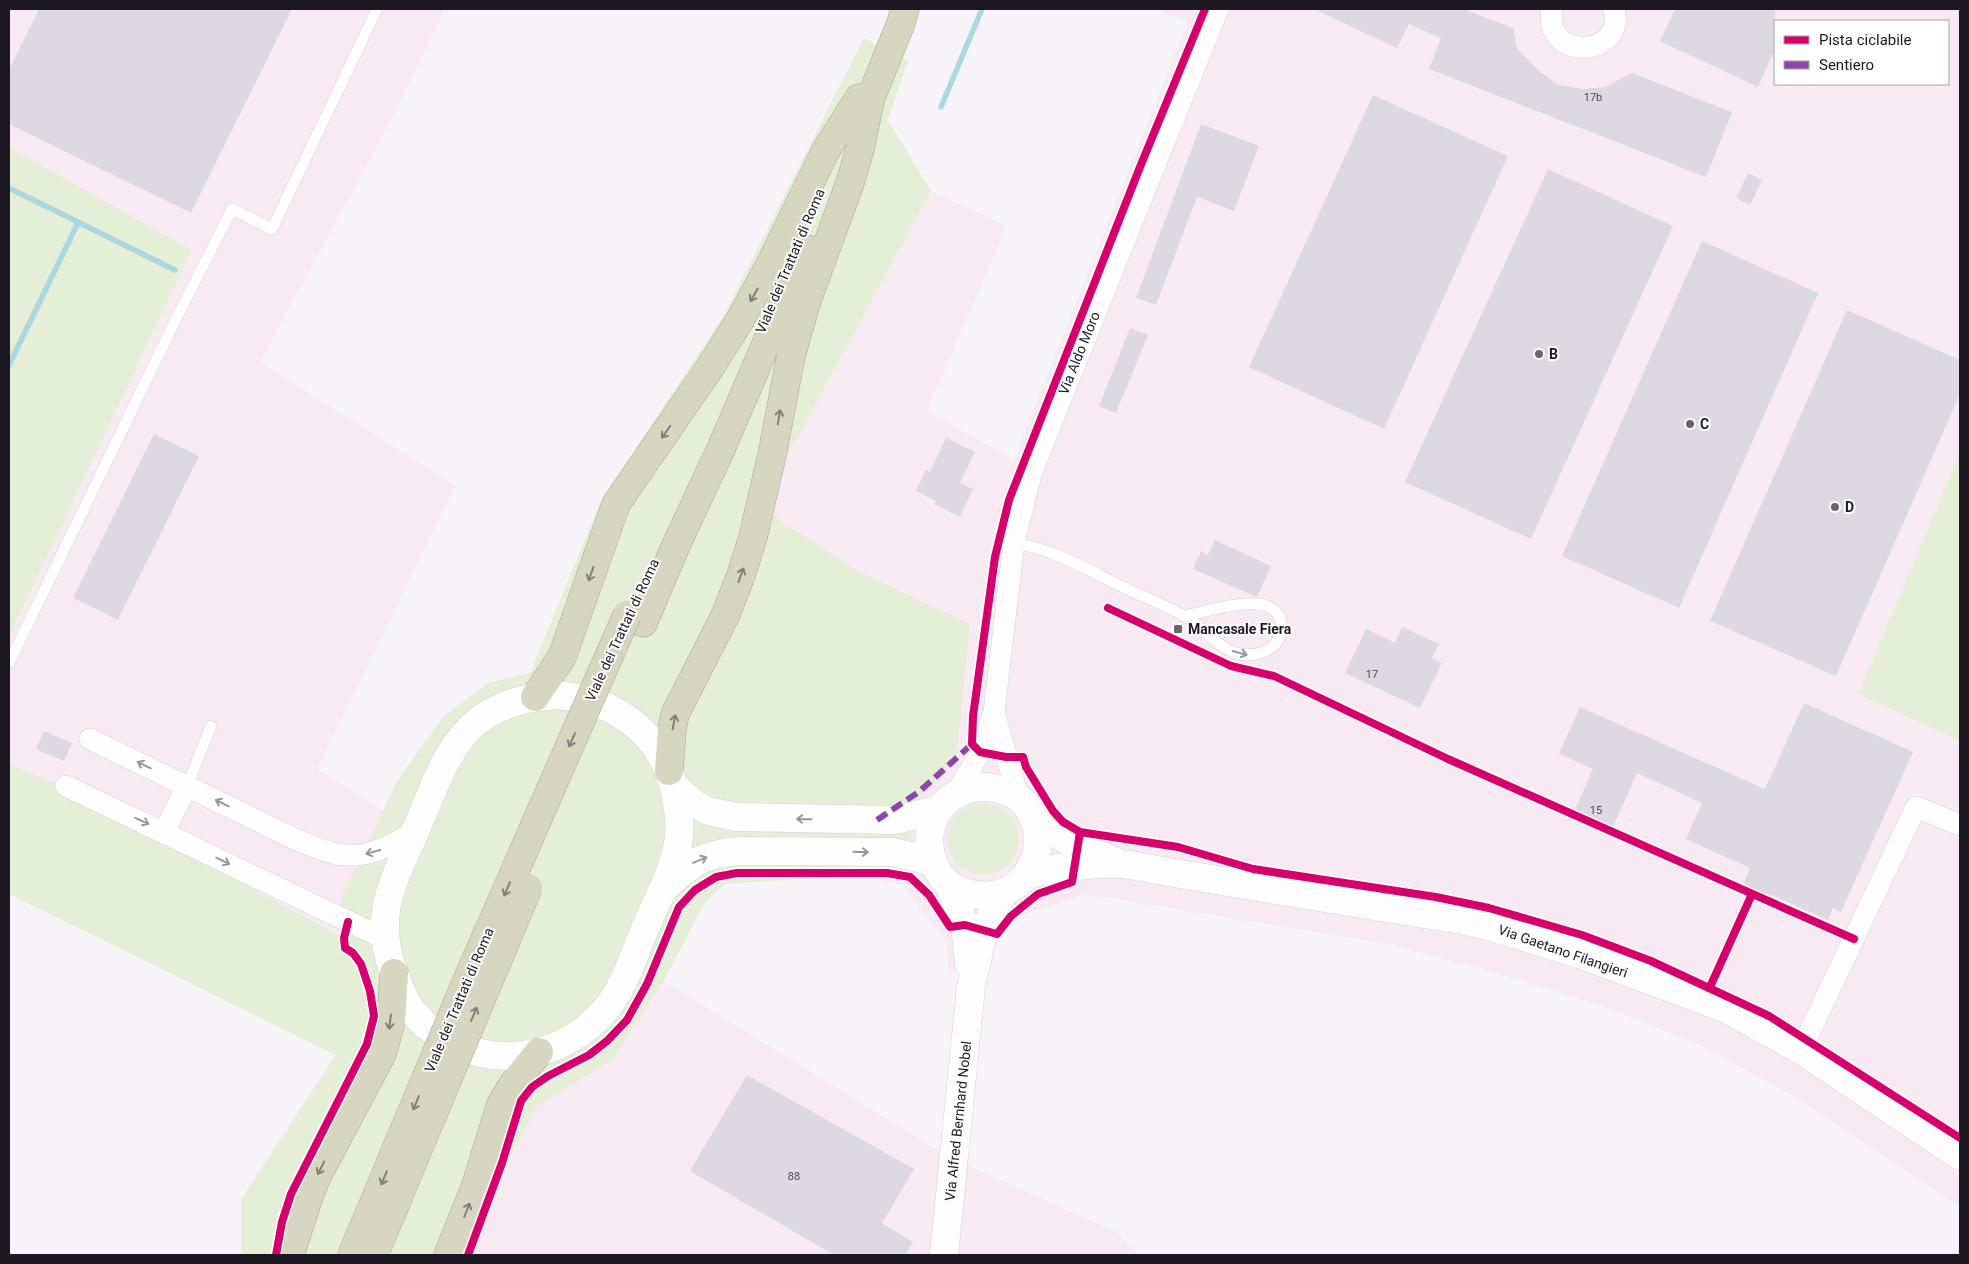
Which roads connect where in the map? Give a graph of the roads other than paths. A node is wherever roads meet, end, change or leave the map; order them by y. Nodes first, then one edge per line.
1 (377, 9) edge
2 (901, 9) edge
3 (905, 9) edge
4 (1218, 9) edge
5 (1552, 9) edge
6 (1614, 9) edge
7 (864, 100) junction
8 (1014, 542) junction
9 (1186, 616) junction
10 (9, 663) edge
11 (535, 697) junction
12 (994, 712) junction
13 (211, 726) dead end
14 (90, 739) dead end
15 (672, 778) junction
16 (66, 786) dead end
17 (188, 786) junction
18 (1018, 796) junction
19 (948, 802) junction
20 (1035, 821) junction
21 (1960, 825) edge
22 (416, 830) junction
23 (164, 832) junction
24 (932, 860) junction
25 (1122, 864) junction
26 (1026, 876) junction
27 (949, 884) junction
28 (662, 890) junction
29 (1003, 892) junction
30 (384, 939) junction
31 (394, 974) junction
32 (971, 987) junction
33 (1801, 1050) junction
34 (540, 1052) junction
35 (413, 1136) junction
36 (1960, 1156) edge
37 (290, 1255) edge
38 (352, 1255) edge
39 (374, 1255) edge
40 (448, 1255) edge
41 (944, 1255) edge

1 - 10 lane
2 - 7 highway, Viale dei Trattati di Roma
3 - 7 highway, Viale dei Trattati di Roma
4 - 8 street, Via Aldo Moro
5 - 6 street
7 -> 11 highway
15 -> 7 highway
7 - 35 highway, Viale dei Trattati di Roma, bridge
8 - 9 lane
8 - 12 street, Via Aldo Moro
9 -> 9 lane
11 - 15 street
11 - 22 street
12 - 18 street, Via Aldo Moro
12 - 19 street, Via Aldo Moro
13 - 17 lane
17 -> 14 street
19 -> 15 street
15 - 28 street
16 -> 23 street
22 -> 17 street
17 - 23 street
18 - 19 street
18 - 20 street
19 - 24 street
20 - 25 street, Via Gaetano Filangieri
20 - 26 street
21 - 33 street
22 - 30 street
23 -> 30 street
24 - 27 street
28 -> 24 street
25 - 26 street, Via Gaetano Filangieri
25 - 33 street, Via Gaetano Filangieri
26 - 29 street
27 - 29 street
27 - 32 street, Via Alfred Bernhard Nobel
28 - 34 street
29 - 32 street, Via Alfred Bernhard Nobel
30 - 31 street
31 - 34 street
31 -> 37 highway
32 - 41 street, Via Alfred Bernhard Nobel
33 - 36 street, Via Gaetano Filangieri
40 -> 34 highway
35 -> 38 highway, Viale dei Trattati di Roma
35 - 39 highway, Viale dei Trattati di Roma

